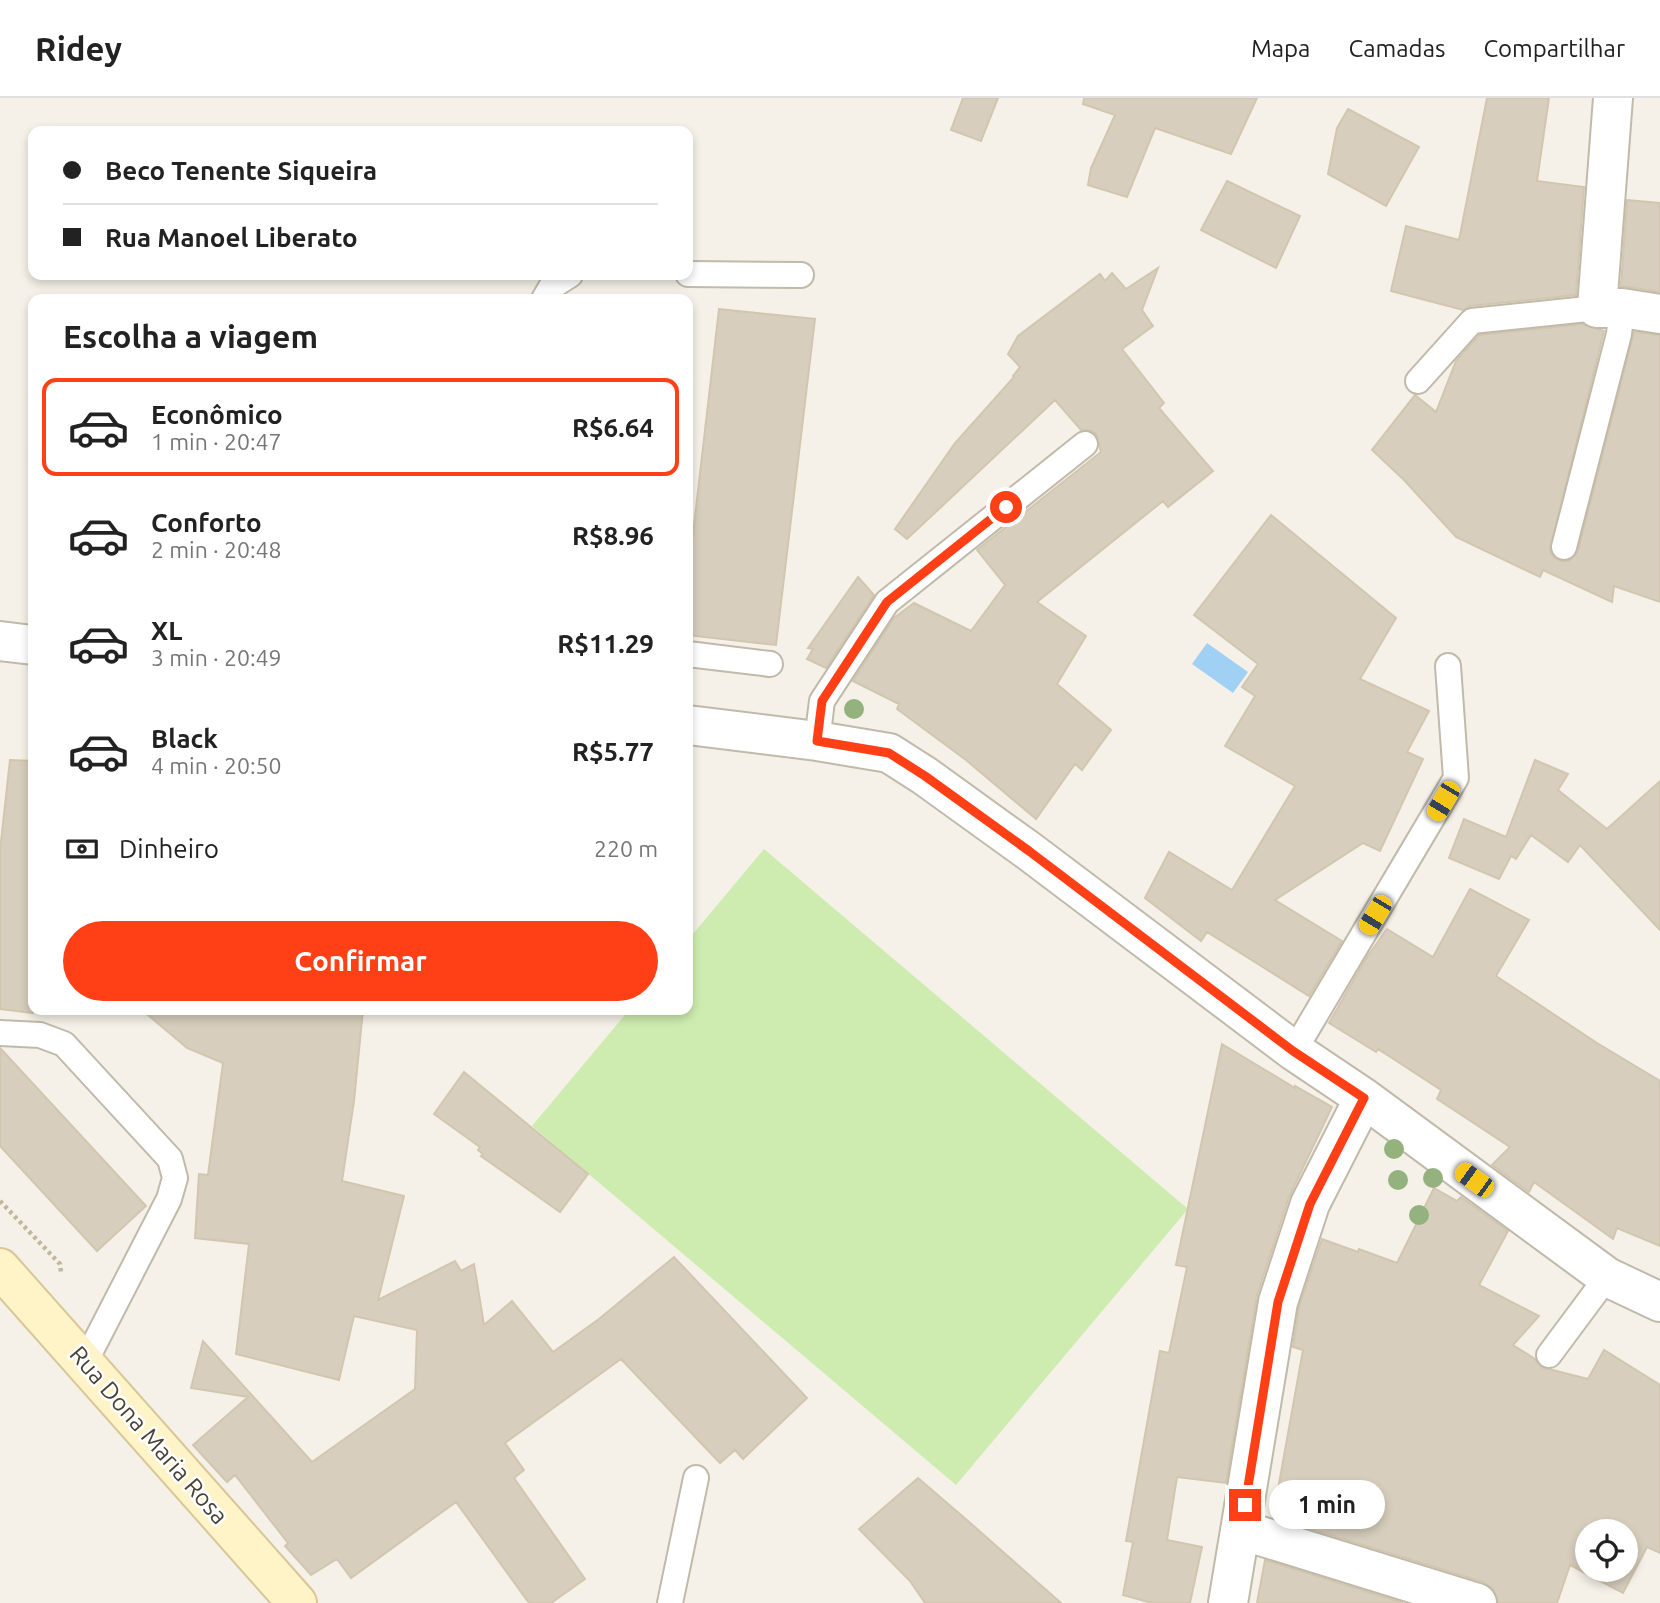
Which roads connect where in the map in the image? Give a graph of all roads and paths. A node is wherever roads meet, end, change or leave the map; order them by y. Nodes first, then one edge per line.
1 (1613, 98) edge
2 (693, 274) edge
3 (800, 275) dead end
4 (562, 280) edge
5 (547, 294) edge
6 (1609, 308) junction
7 (1660, 314) edge
8 (1418, 381) dead end
9 (1085, 444) dead end
10 (1564, 547) dead end
11 (0, 641) edge
12 (28, 644) edge
13 (693, 655) edge
14 (770, 664) dead end
15 (1448, 666) dead end
16 (693, 726) edge
17 (817, 741) junction
18 (0, 1033) edge
19 (1293, 1051) junction
20 (1364, 1098) junction
21 (0, 1268) edge
22 (1607, 1277) junction
23 (1660, 1302) edge
24 (1549, 1354) dead end
25 (85, 1362) junction
26 (696, 1478) dead end
27 (1241, 1530) junction
28 (297, 1603) edge
29 (670, 1603) edge
30 (1228, 1603) edge
31 (1477, 1603) edge

1 - 6 street
2 - 3 lane
4 - 5 lane
6 - 7 street
6 - 8 lane
6 - 10 lane
9 - 17 lane
11 - 12 street
13 - 14 lane
15 - 19 lane
16 - 17 street
17 - 19 street
18 - 25 lane
19 - 20 street
20 - 22 street
20 - 27 street
21 - 25 main road, Rua Dona Maria Rosa
22 - 23 street
22 - 24 lane
25 - 28 main road, Rua Dona Maria Rosa
26 - 29 lane
27 - 30 street
27 - 31 street

